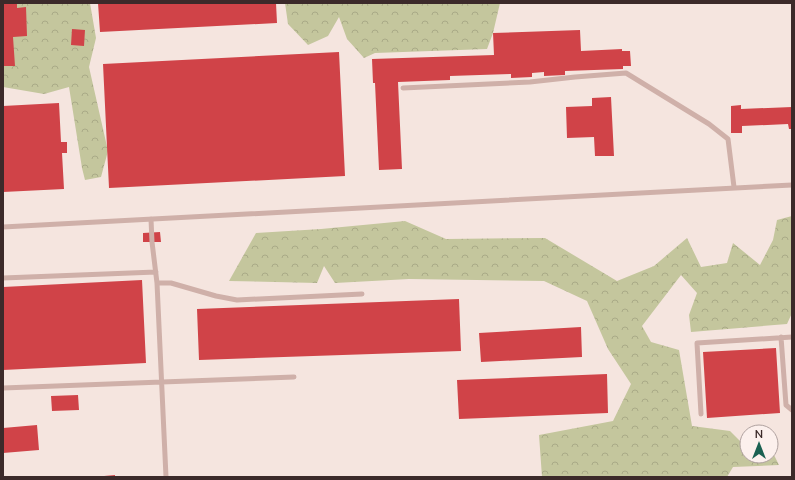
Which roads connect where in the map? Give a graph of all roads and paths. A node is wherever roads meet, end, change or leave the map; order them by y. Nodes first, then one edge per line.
1 (403, 88) dead end
2 (792, 185) edge
3 (734, 187) junction
4 (151, 219) junction
5 (3, 227) edge
6 (156, 272) junction
7 (3, 278) edge
8 (157, 283) junction
9 (362, 294) dead end
10 (781, 337) junction
11 (792, 337) edge
12 (294, 377) dead end
13 (162, 382) junction
14 (3, 388) edge
15 (792, 410) edge
16 (701, 414) dead end
17 (166, 477) edge

1 - 3 lane
2 - 3 lane
3 - 4 lane
4 - 5 lane
4 - 6 lane
6 - 7 lane
6 - 8 lane
8 - 9 lane
8 - 13 lane
10 - 11 lane
10 - 15 lane
10 - 16 lane
12 - 13 lane
13 - 14 lane
13 - 17 lane

